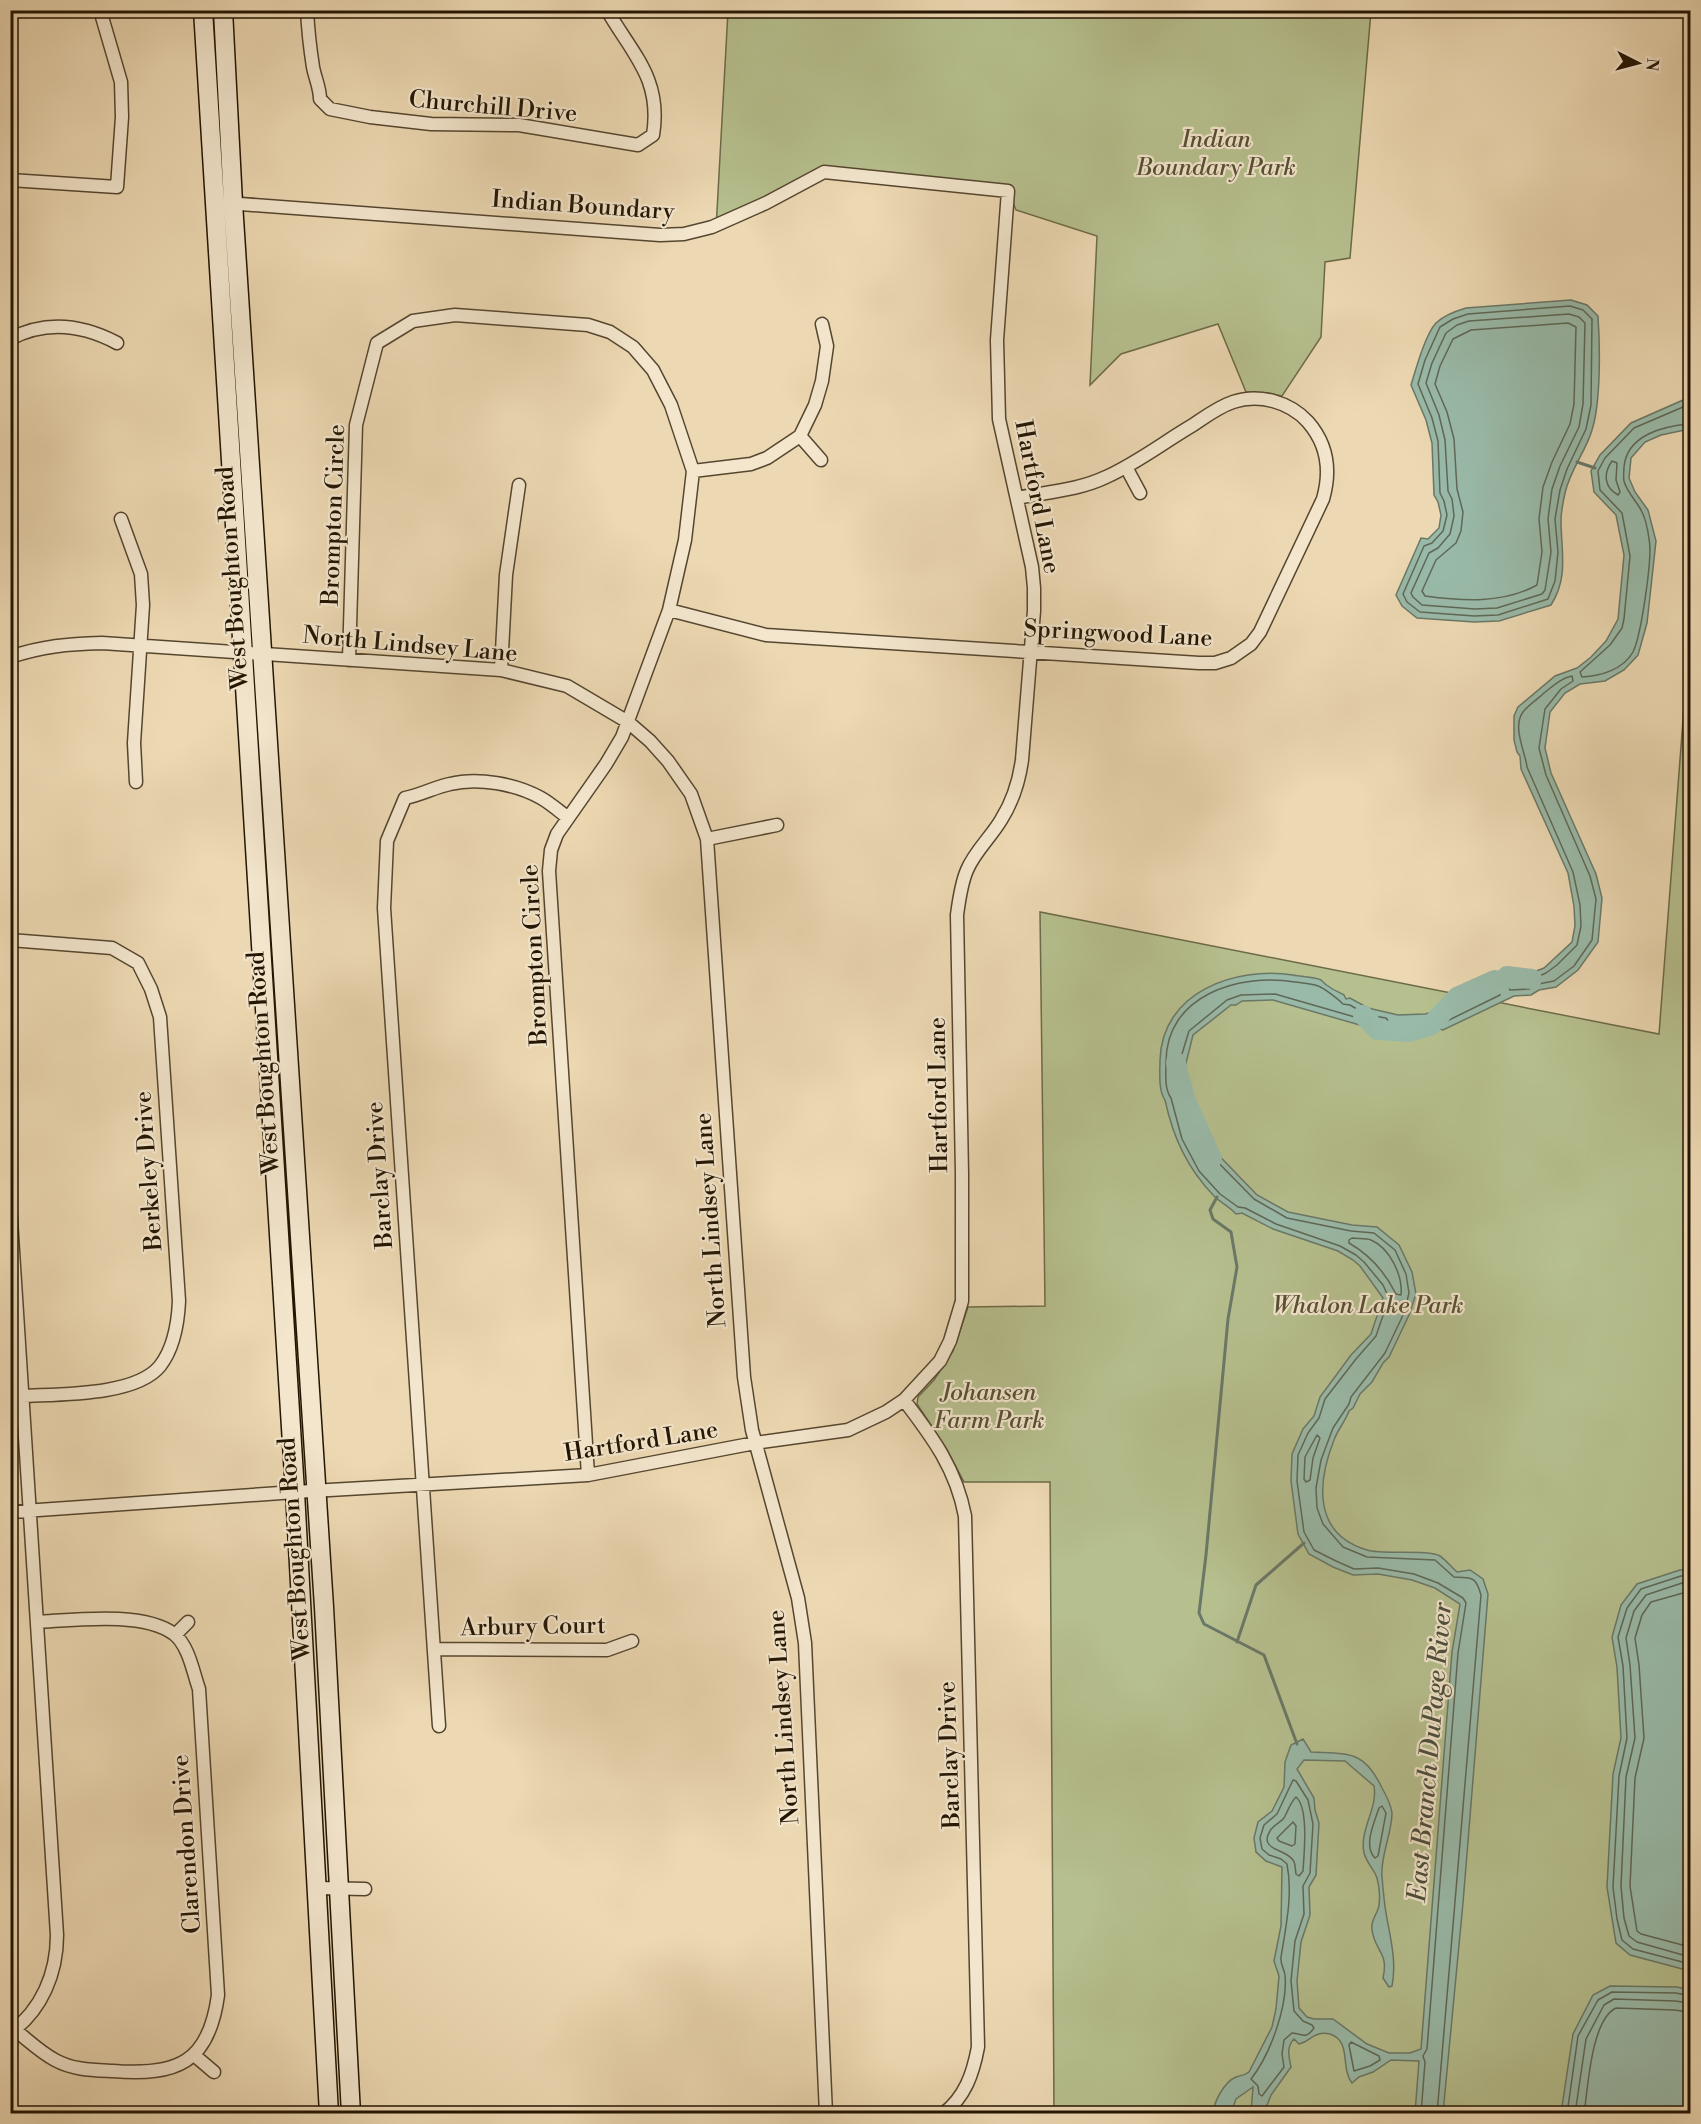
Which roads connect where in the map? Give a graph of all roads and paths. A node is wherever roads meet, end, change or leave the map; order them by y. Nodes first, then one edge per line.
1 (100, 10) edge
2 (203, 10) edge
3 (224, 10) edge
4 (307, 10) edge
5 (607, 10) edge
6 (10, 180) edge
7 (1008, 191) joint
8 (233, 203) junction
9 (214, 204) junction
10 (822, 324) dead end
11 (10, 339) edge
12 (117, 343) dead end
13 (800, 436) junction
14 (821, 460) dead end
15 (1126, 467) junction
16 (693, 471) junction
17 (519, 485) dead end
18 (1140, 493) dead end
19 (1017, 498) junction
20 (121, 519) dead end
21 (669, 610) junction
22 (141, 646) junction
23 (1030, 651) junction
24 (242, 653) junction
25 (262, 654) junction
26 (10, 657) edge
27 (350, 660) junction
28 (501, 670) junction
29 (628, 722) junction
30 (136, 782) dead end
31 (567, 817) junction
32 (777, 825) dead end
33 (707, 839) junction
34 (10, 940) edge
35 (10, 1204) edge
36 (23, 1396) junction
37 (904, 1400) junction
38 (755, 1443) junction
39 (588, 1475) junction
40 (422, 1485) junction
41 (295, 1492) junction
42 (315, 1492) junction
43 (31, 1511) junction
44 (10, 1512) edge
45 (37, 1622) junction
46 (188, 1622) dead end
47 (175, 1635) junction
48 (632, 1641) dead end
49 (435, 1649) junction
50 (439, 1726) dead end
51 (316, 1888) junction
52 (340, 1888) junction
53 (365, 1889) dead end
54 (13, 2031) edge
55 (196, 2053) junction
56 (214, 2072) dead end
57 (329, 2114) edge
58 (351, 2114) edge
59 (826, 2114) edge
60 (943, 2114) edge

1 - 6 street
2 - 9 main road, West Boughton Road
3 - 8 main road, West Boughton Road
4 - 5 street, Churchill Drive
7 - 8 street, Indian Boundary
7 - 19 street, Hartford Lane
8 - 9 street, Indian Boundary
8 - 25 main road, West Boughton Road
9 - 24 main road, West Boughton Road
10 - 13 street
11 - 12 street
13 - 14 street
13 - 16 street
15 - 18 street
15 - 19 street, Springwood Lane
15 - 23 street, Springwood Lane
16 - 21 street, Brompton Circle
16 - 27 street, Brompton Circle
17 - 28 street
19 - 23 street, Hartford Lane
20 - 22 street
21 - 23 street, Springwood Lane
21 - 29 street, Brompton Circle
22 - 24 street
22 - 26 street
22 - 30 street
23 - 37 street, Hartford Lane
24 - 25 street, North Lindsey Lane
24 - 41 main road, West Boughton Road
25 - 27 street, North Lindsey Lane
25 - 42 main road, West Boughton Road
27 - 28 street, North Lindsey Lane
28 - 29 street, North Lindsey Lane
29 - 31 street, Brompton Circle
29 - 33 street, North Lindsey Lane
31 - 39 street, Brompton Circle
31 - 40 street, Barclay Drive
32 - 33 street
33 - 38 street, North Lindsey Lane
34 - 36 street, Berkeley Drive
35 - 36 street
36 - 43 street
37 - 38 street, Hartford Lane
37 - 60 street, Barclay Drive
38 - 39 street, Hartford Lane
38 - 59 street, North Lindsey Lane
39 - 40 street, Hartford Lane
40 - 42 street, Hartford Lane
40 - 49 street, Barclay Drive
41 - 42 street, Hartford Lane
41 - 43 street, Hartford Lane
41 - 51 main road, West Boughton Road
42 - 52 main road, West Boughton Road
43 - 44 street, Hartford Lane
43 - 45 street
45 - 47 street
45 - 54 street
46 - 47 street
47 - 55 street, Clarendon Drive
48 - 49 street, Arbury Court
49 - 50 street, Barclay Drive
51 - 52 street
51 - 57 main road, West Boughton Road
52 - 53 street
52 - 58 main road, West Boughton Road
54 - 55 street
55 - 56 street

